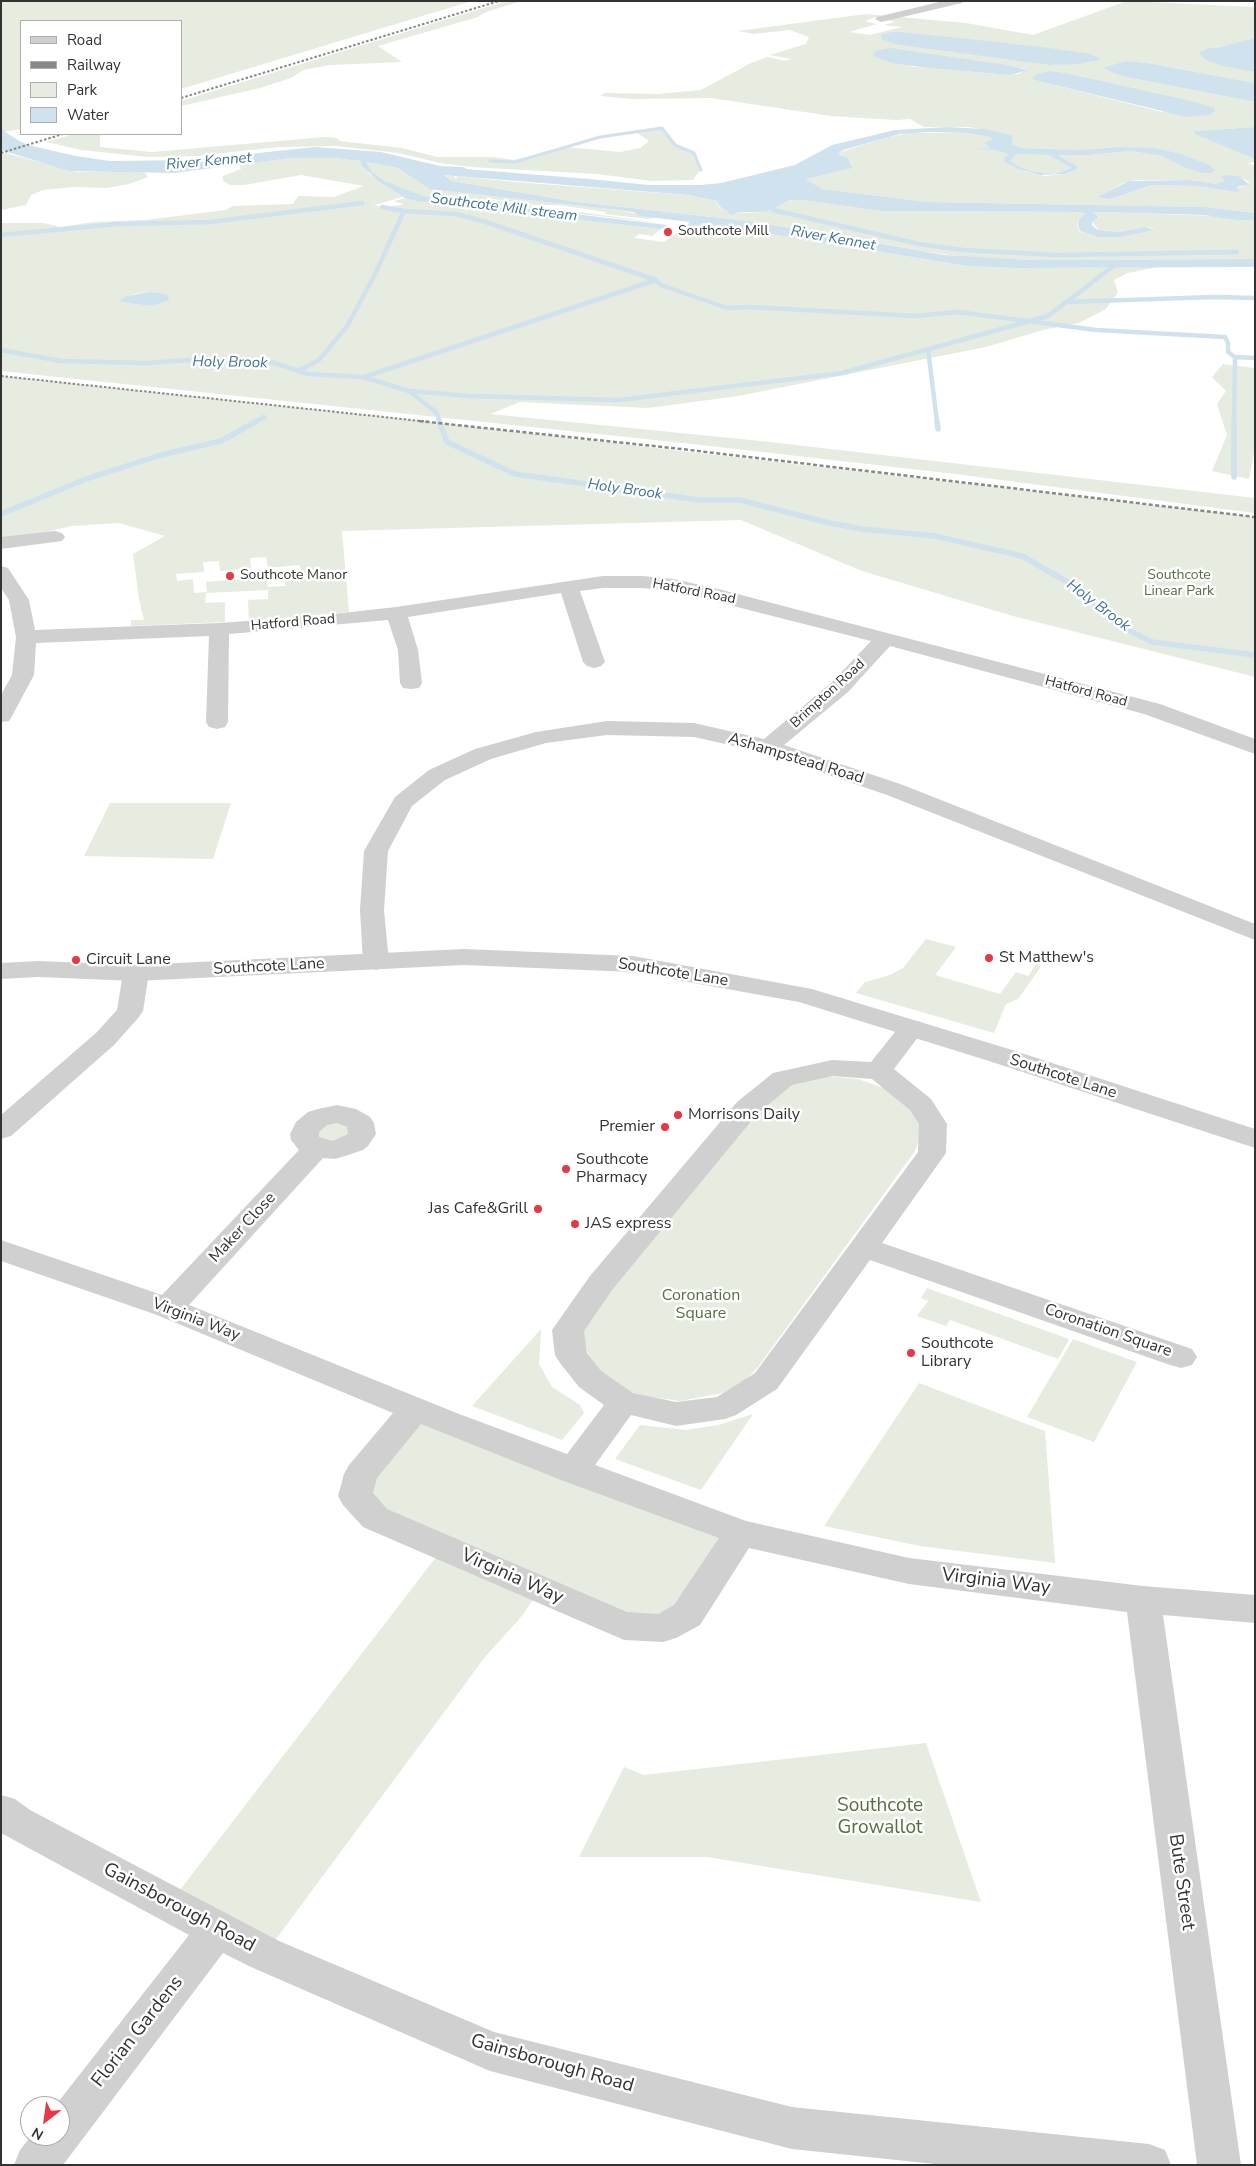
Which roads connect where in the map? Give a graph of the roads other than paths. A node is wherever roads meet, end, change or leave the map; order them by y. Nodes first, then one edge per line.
1 (958, 1) edge
2 (881, 19) dead end
3 (55, 537) dead end
4 (1, 543) edge
5 (1, 572) edge
6 (569, 586) junction
7 (10, 601) edge
8 (396, 612) junction
9 (219, 629) junction
10 (26, 637) junction
11 (885, 639) junction
12 (594, 662) dead end
13 (411, 683) dead end
14 (1, 716) edge
15 (218, 722) dead end
16 (768, 747) junction
17 (1255, 747) edge
18 (1255, 933) edge
19 (376, 962) junction
20 (1, 964) edge
21 (38, 970) junction
22 (1, 971) edge
23 (136, 973) junction
24 (912, 1028) junction
25 (879, 1071) junction
26 (1, 1130) edge
27 (1255, 1139) edge
28 (317, 1148) dead end
29 (864, 1247) junction
30 (1, 1250) edge
31 (168, 1308) junction
32 (1181, 1357) dead end
33 (624, 1402) junction
34 (415, 1409) junction
35 (573, 1471) junction
36 (741, 1533) junction
37 (1143, 1600) junction
38 (1255, 1610) edge
39 (1, 1811) edge
40 (217, 1930) junction
41 (70, 2121) edge
42 (51, 2146) edge
43 (36, 2165) edge
44 (1150, 2165) edge
45 (1219, 2165) edge

1 - 2 street
3 - 4 street
5 - 7 street
6 - 8 street, Hatford Road
6 - 11 street, Hatford Road
6 - 12 street
7 - 10 street
8 - 9 street, Hatford Road
8 - 13 street
9 - 10 street, Hatford Road
9 - 15 street
10 - 14 street
11 - 16 street, Brimpton Road
11 - 17 street, Hatford Road
16 - 18 street, Ashampstead Road
16 - 19 street, Ashampstead Road
19 - 23 street, Southcote Lane
19 - 24 street, Southcote Lane
20 - 21 street, Southcote Lane
21 - 22 street, Southcote Lane
21 - 23 street, Southcote Lane
23 - 26 street
24 - 25 street
24 - 27 street, Southcote Lane
25 - 29 street
25 - 33 street
28 - 31 street, Maker Close
29 - 32 street, Coronation Square
29 - 33 street
30 - 31 street, Virginia Way
31 - 34 street, Virginia Way
33 - 35 street
34 - 35 street, Virginia Way
34 - 36 street, Virginia Way
35 - 36 street, Virginia Way
36 - 37 street, Virginia Way
37 - 38 street, Virginia Way
37 - 45 street, Bute Street
39 - 40 street, Gainsborough Road
40 - 41 street, Florian Gardens
40 - 44 street, Gainsborough Road
42 - 43 street, Florian Gardens

